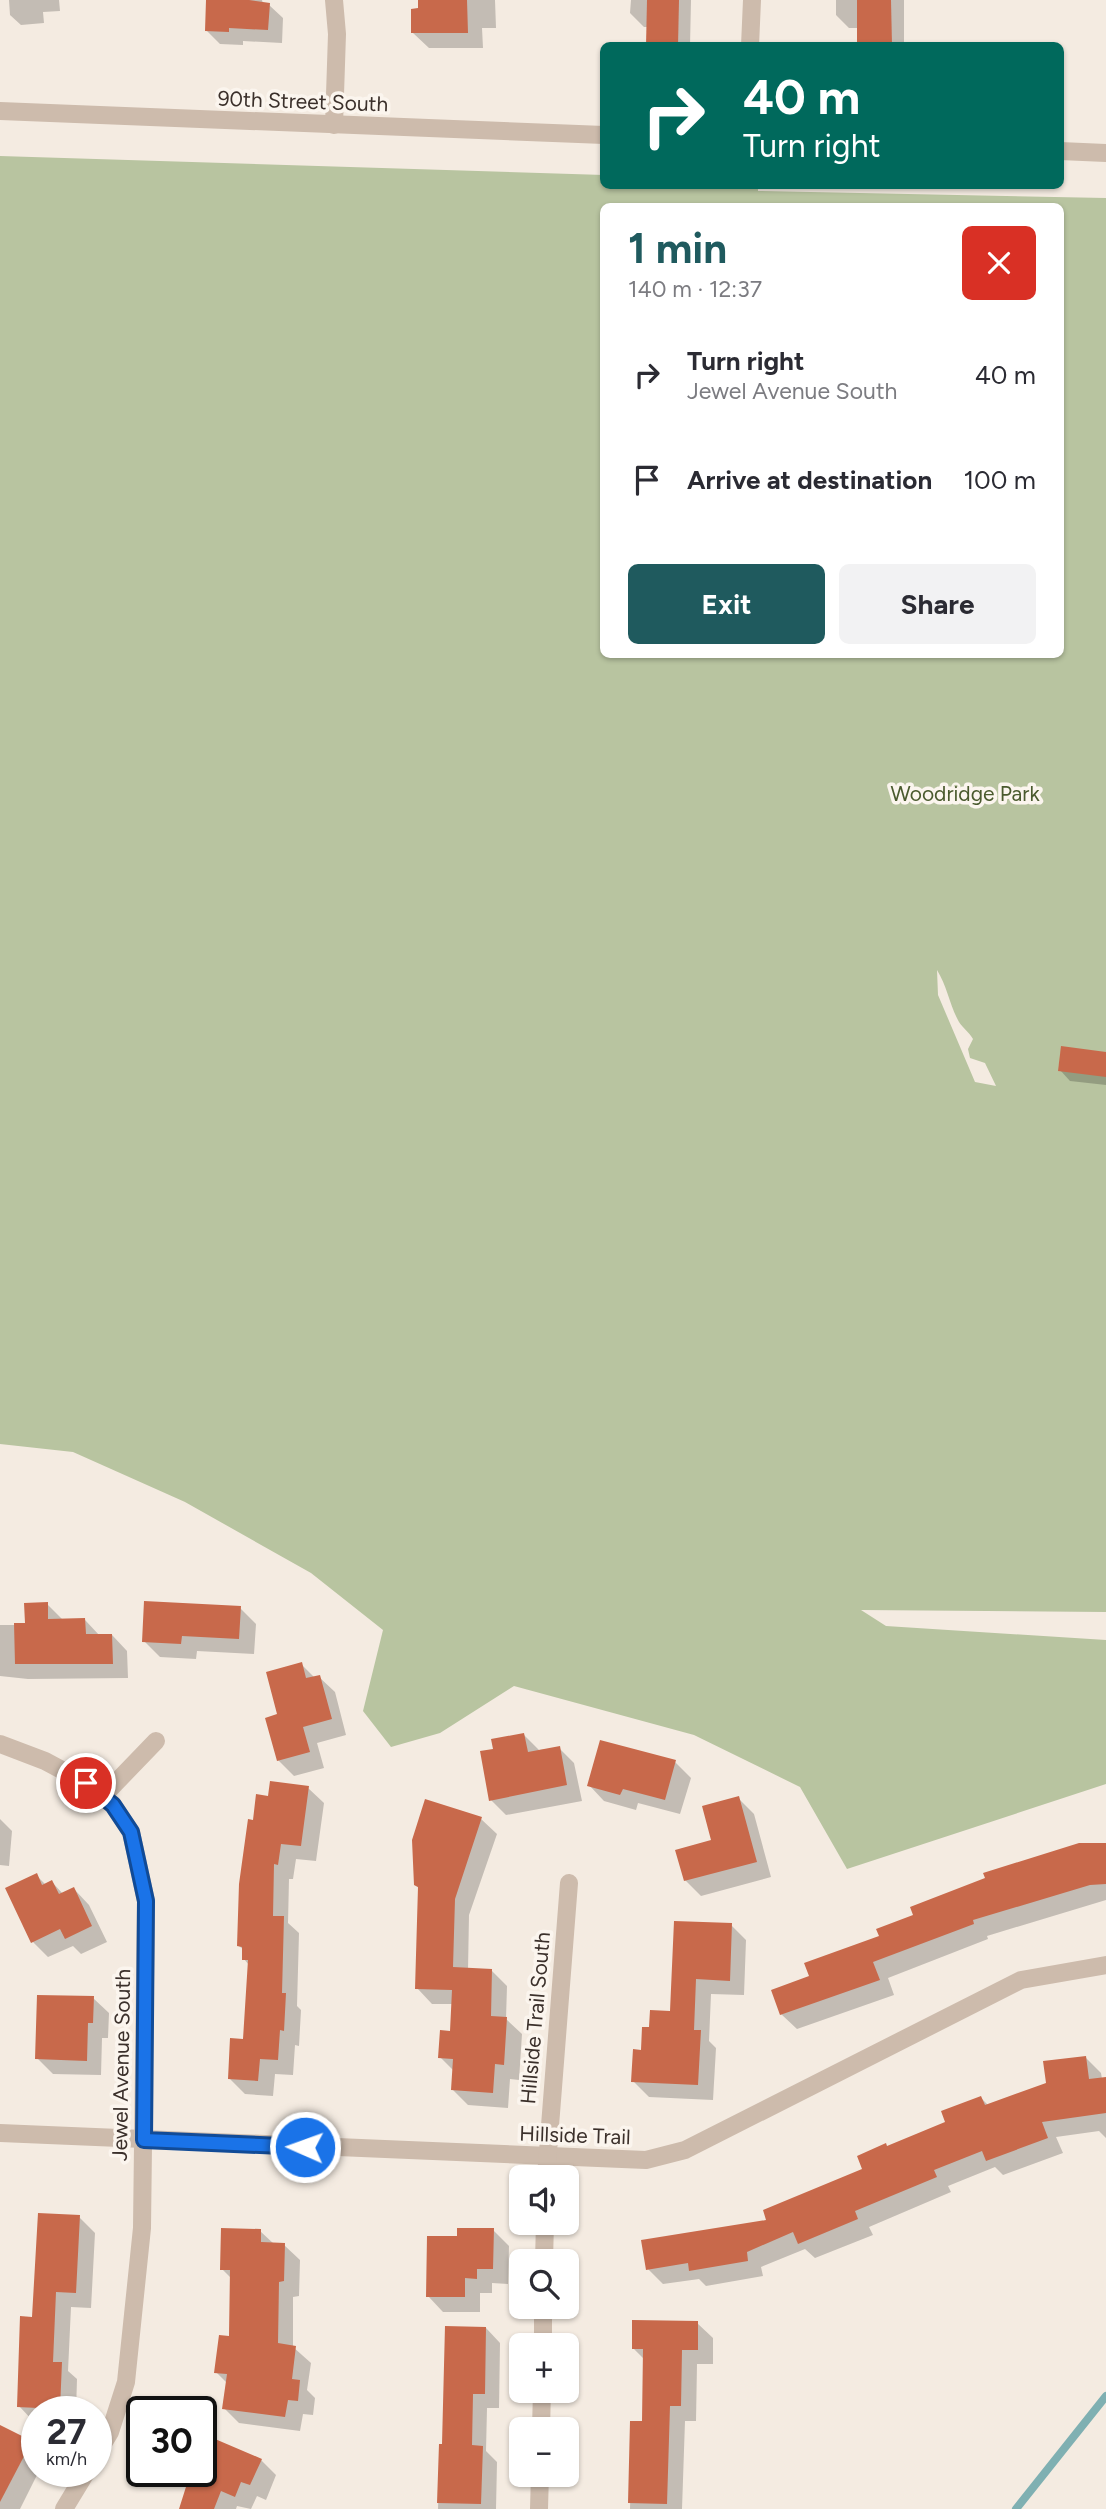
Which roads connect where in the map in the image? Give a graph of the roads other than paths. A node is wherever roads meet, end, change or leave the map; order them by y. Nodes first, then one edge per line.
1 (334, 0) edge
2 (752, 0) edge
3 (750, 42) edge
4 (0, 111) edge
5 (334, 125) junction
6 (600, 135) edge
7 (1064, 151) edge
8 (1106, 153) edge
9 (156, 1741) dead end
10 (0, 1744) edge
11 (103, 1796) junction
12 (569, 1883) dead end
13 (1106, 1965) edge
14 (0, 2133) edge
15 (144, 2140) junction
16 (547, 2157) junction
17 (547, 2165) edge
18 (112, 2426) edge
19 (77, 2487) edge
20 (540, 2487) edge
21 (64, 2509) edge
22 (539, 2509) edge

1 - 5 street
2 - 3 street
4 - 5 street, 90th Street South
5 - 6 street, 90th Street South
7 - 8 street
9 - 11 street
10 - 11 street, Jewel Avenue South
11 - 15 street, Jewel Avenue South
12 - 16 street, Hillside Trail South
13 - 16 street, Hillside Trail
14 - 15 street, Hillside Trail
15 - 16 street, Hillside Trail
15 - 18 street, Jewel Avenue South
16 - 17 street, Hillside Trail South
19 - 21 street
20 - 22 street

